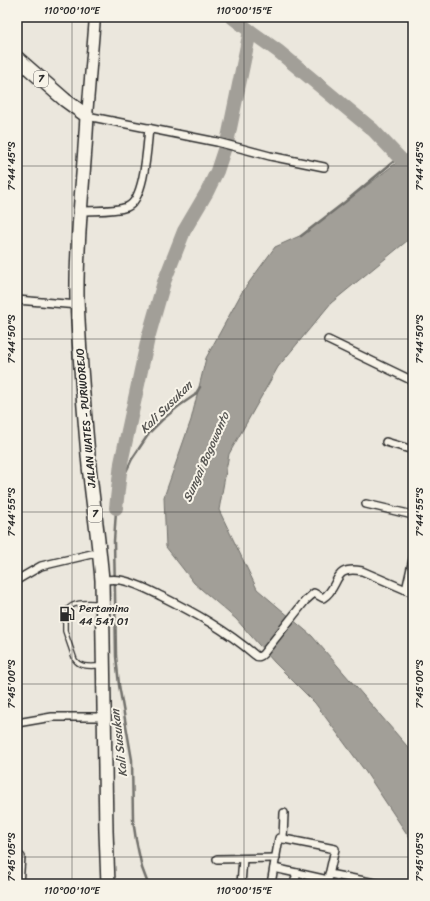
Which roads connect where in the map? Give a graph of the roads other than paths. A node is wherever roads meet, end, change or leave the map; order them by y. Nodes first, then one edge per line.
1 (95, 17) edge
2 (17, 58) edge
3 (87, 116) junction
4 (149, 128) junction
5 (324, 167) dead end
6 (80, 211) junction
7 (17, 300) edge
8 (78, 305) junction
9 (328, 340) dead end
10 (413, 381) edge
11 (386, 442) dead end
12 (413, 450) edge
13 (366, 504) dead end
14 (413, 515) edge
15 (100, 552) junction
16 (413, 559) edge
17 (17, 580) edge
18 (105, 580) junction
19 (406, 590) junction
20 (413, 593) edge
21 (102, 603) junction
22 (68, 609) dead end
23 (65, 621) dead end
24 (103, 666) junction
25 (104, 717) junction
26 (17, 723) edge
27 (284, 813) dead end
28 (283, 839) junction
29 (20, 857) dead end
30 (276, 858) junction
31 (218, 859) dead end
32 (242, 859) junction
33 (274, 868) junction
34 (297, 873) junction
35 (328, 879) edge
36 (19, 884) edge
37 (108, 884) edge
38 (241, 884) edge
39 (272, 884) edge
40 (294, 884) edge
41 (380, 884) edge

1 - 3 main road
2 - 3 highway, 7
3 - 4 street
3 - 6 highway, JALAN WATES - PURWOREJO / 7
4 - 5 street
4 - 6 street
6 - 8 highway, JALAN WATES - PURWOREJO / 7
7 - 8 street
8 - 15 highway, JALAN WATES - PURWOREJO / 7
9 - 10 street
11 - 12 street
13 - 14 street
15 - 17 street
15 - 18 highway, JALAN WATES - PURWOREJO / 7
16 - 19 street
18 - 19 street
18 - 21 highway, JALAN WATES - PURWOREJO / 7
19 - 20 street
21 - 22 lane
21 - 24 highway, JALAN WATES - PURWOREJO / 7
23 - 24 lane
24 - 25 highway, JALAN WATES - PURWOREJO / 7
25 - 26 street
25 - 37 highway, JALAN WATES - PURWOREJO / 7
27 - 28 street
28 - 30 street
28 - 35 street
29 - 36 street
30 - 32 street
30 - 33 street
31 - 32 street
32 - 38 street
33 - 34 street
33 - 39 street
34 - 35 street
34 - 40 street
35 - 41 street

